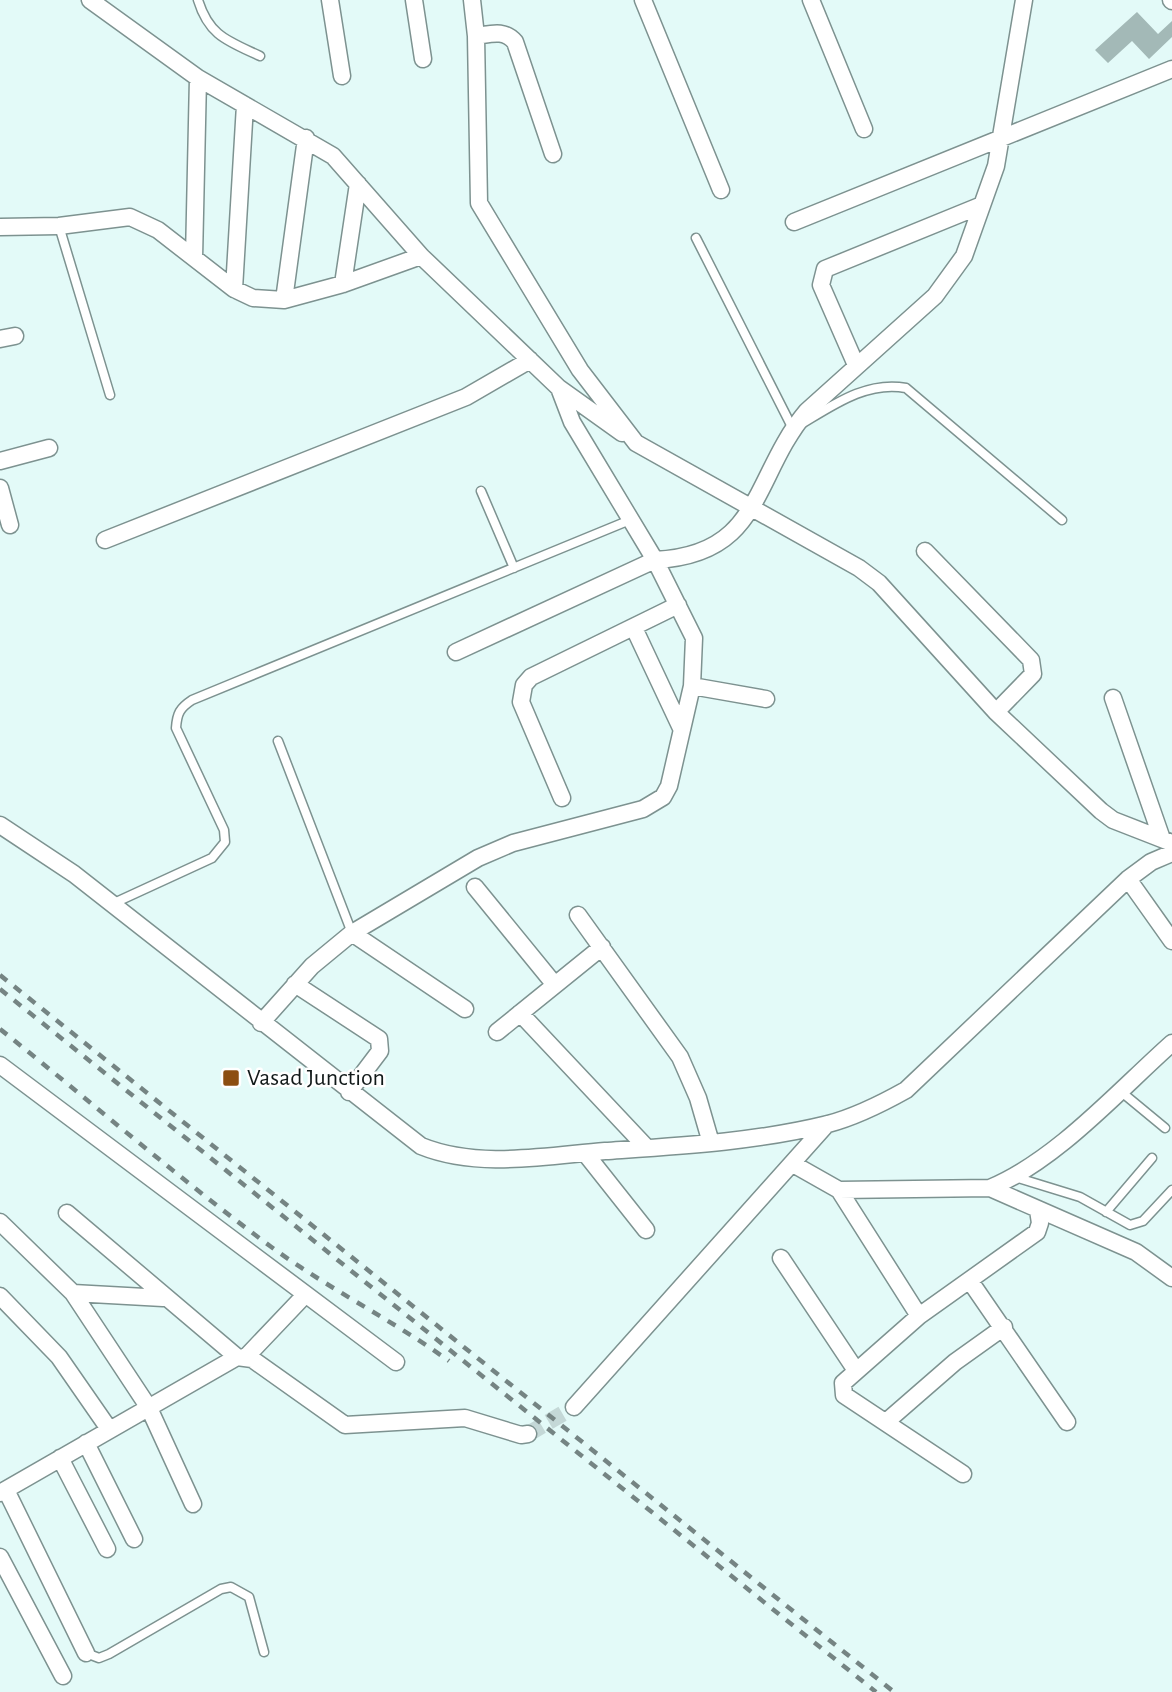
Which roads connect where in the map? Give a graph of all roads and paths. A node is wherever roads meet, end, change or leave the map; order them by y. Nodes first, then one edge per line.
1 (90, 0) edge
2 (198, 0) edge
3 (330, 0) edge
4 (414, 0) edge
5 (472, 0) edge
6 (643, 0) edge
7 (811, 0) edge
8 (1024, 0) edge
9 (476, 36) junction
10 (260, 56) dead end
11 (423, 59) dead end
12 (1172, 69) edge
13 (342, 76) dead end
14 (198, 78) junction
15 (245, 104) junction
16 (864, 129) dead end
17 (1003, 136) junction
18 (306, 138) junction
19 (553, 154) dead end
20 (358, 184) junction
21 (721, 190) dead end
22 (982, 205) junction
23 (794, 222) dead end
24 (59, 226) junction
25 (0, 227) edge
26 (696, 238) dead end
27 (421, 257) junction
28 (194, 258) junction
29 (343, 284) junction
30 (234, 289) junction
31 (284, 300) junction
32 (530, 359) junction
33 (856, 365) junction
34 (559, 388) junction
35 (110, 395) dead end
36 (793, 429) junction
37 (636, 443) junction
38 (49, 448) dead end
39 (0, 461) edge
40 (0, 488) edge
41 (481, 491) dead end
42 (751, 508) junction
43 (630, 520) junction
44 (1062, 520) dead end
45 (10, 526) dead end
46 (105, 540) dead end
47 (925, 551) dead end
48 (655, 560) junction
49 (514, 568) junction
50 (678, 605) junction
51 (634, 628) junction
52 (456, 652) dead end
53 (692, 686) junction
54 (1113, 698) dead end
55 (766, 699) dead end
56 (996, 712) junction
57 (681, 728) junction
58 (278, 741) dead end
59 (562, 798) dead end
60 (0, 825) edge
61 (1167, 841) edge
62 (1172, 853) edge
63 (1128, 879) junction
64 (475, 887) dead end
65 (112, 905) junction
66 (578, 915) dead end
67 (352, 933) junction
68 (1172, 942) edge
69 (602, 947) junction
70 (295, 984) junction
71 (555, 985) junction
72 (465, 1009) dead end
73 (520, 1013) junction
74 (261, 1024) junction
75 (496, 1032) dead end
76 (1172, 1043) edge
77 (0, 1065) edge
78 (1119, 1090) junction
79 (349, 1092) junction
80 (827, 1124) junction
81 (1165, 1128) dead end
82 (711, 1143) junction
83 (647, 1148) junction
84 (585, 1153) junction
85 (1152, 1158) dead end
86 (793, 1164) junction
87 (1015, 1177) junction
88 (990, 1188) junction
89 (839, 1190) junction
90 (1172, 1190) edge
91 (1038, 1210) junction
92 (1106, 1212) junction
93 (67, 1213) dead end
94 (0, 1222) edge
95 (646, 1230) dead end
96 (780, 1258) dead end
97 (1172, 1278) edge
98 (970, 1280) junction
99 (73, 1293) junction
100 (0, 1296) edge
101 (304, 1296) junction
102 (163, 1298) junction
103 (919, 1317) junction
104 (1004, 1327) junction
105 (241, 1357) junction
106 (396, 1362) dead end
107 (855, 1370) junction
108 (575, 1407) tunnel mouth
109 (149, 1408) junction
110 (886, 1422) junction
111 (1067, 1422) dead end
112 (109, 1429) junction
113 (528, 1434) tunnel mouth
114 (86, 1443) junction
115 (60, 1458) junction
116 (963, 1474) dead end
117 (3, 1492) edge
118 (193, 1504) dead end
119 (134, 1539) dead end
120 (107, 1549) dead end
121 (0, 1558) edge
122 (264, 1652) dead end
123 (86, 1653) joint
124 (62, 1676) dead end

1 - 14 street
2 - 10 lane
3 - 13 street
4 - 11 street
5 - 9 street
6 - 21 street
7 - 16 street
8 - 17 street
9 - 19 street
9 - 37 street
12 - 17 street
14 - 15 street
14 - 28 street
15 - 18 street
15 - 30 street
17 - 22 street
17 - 23 street
18 - 20 street
18 - 31 street
20 - 27 street
20 - 29 street
22 - 33 street
22 - 33 street
24 - 25 street
24 - 28 street
24 - 35 lane
26 - 36 lane
27 - 29 street
27 - 32 street
28 - 30 street
29 - 31 street
30 - 31 street
32 - 34 street
32 - 46 street
33 - 36 street
34 - 37 street
34 - 43 street
36 - 42 street
36 - 44 lane
37 - 42 street
38 - 39 street
40 - 45 street
41 - 49 lane
42 - 48 street
42 - 56 street
43 - 48 street
43 - 49 lane
47 - 56 street
48 - 50 street
48 - 52 street
49 - 65 lane
50 - 51 street
50 - 53 street
51 - 57 street
51 - 59 street
53 - 55 street
53 - 57 street
54 - 61 street
56 - 61 street
57 - 67 street
58 - 67 lane
60 - 65 street
62 - 63 street
63 - 68 street
63 - 80 street
64 - 71 street
65 - 74 street
66 - 69 street
67 - 70 street
67 - 72 street
69 - 71 street
69 - 82 street
70 - 74 street
70 - 79 street
71 - 73 street
73 - 75 street
73 - 83 street
74 - 79 street
76 - 78 street
77 - 101 street
78 - 81 lane
78 - 87 street
79 - 84 street
80 - 82 street
80 - 86 street
82 - 83 street
83 - 84 street
84 - 95 street
85 - 92 lane
86 - 89 street
86 - 108 street
87 - 88 street
87 - 92 lane
88 - 89 street
88 - 91 street
89 - 103 street
90 - 92 lane
91 - 97 street
91 - 98 street
93 - 102 street
94 - 99 street
96 - 107 street
98 - 103 street
98 - 104 street
99 - 102 street
99 - 109 street
100 - 112 street
101 - 105 street
101 - 106 street
102 - 105 street
103 - 107 street
104 - 110 street
104 - 111 street
105 - 109 street
105 - 113 street
107 - 110 street
109 - 112 street
109 - 118 street
110 - 116 street
112 - 114 street
114 - 115 street
114 - 119 street
115 - 117 street
115 - 120 street
117 - 123 street
121 - 124 street
122 - 123 lane

